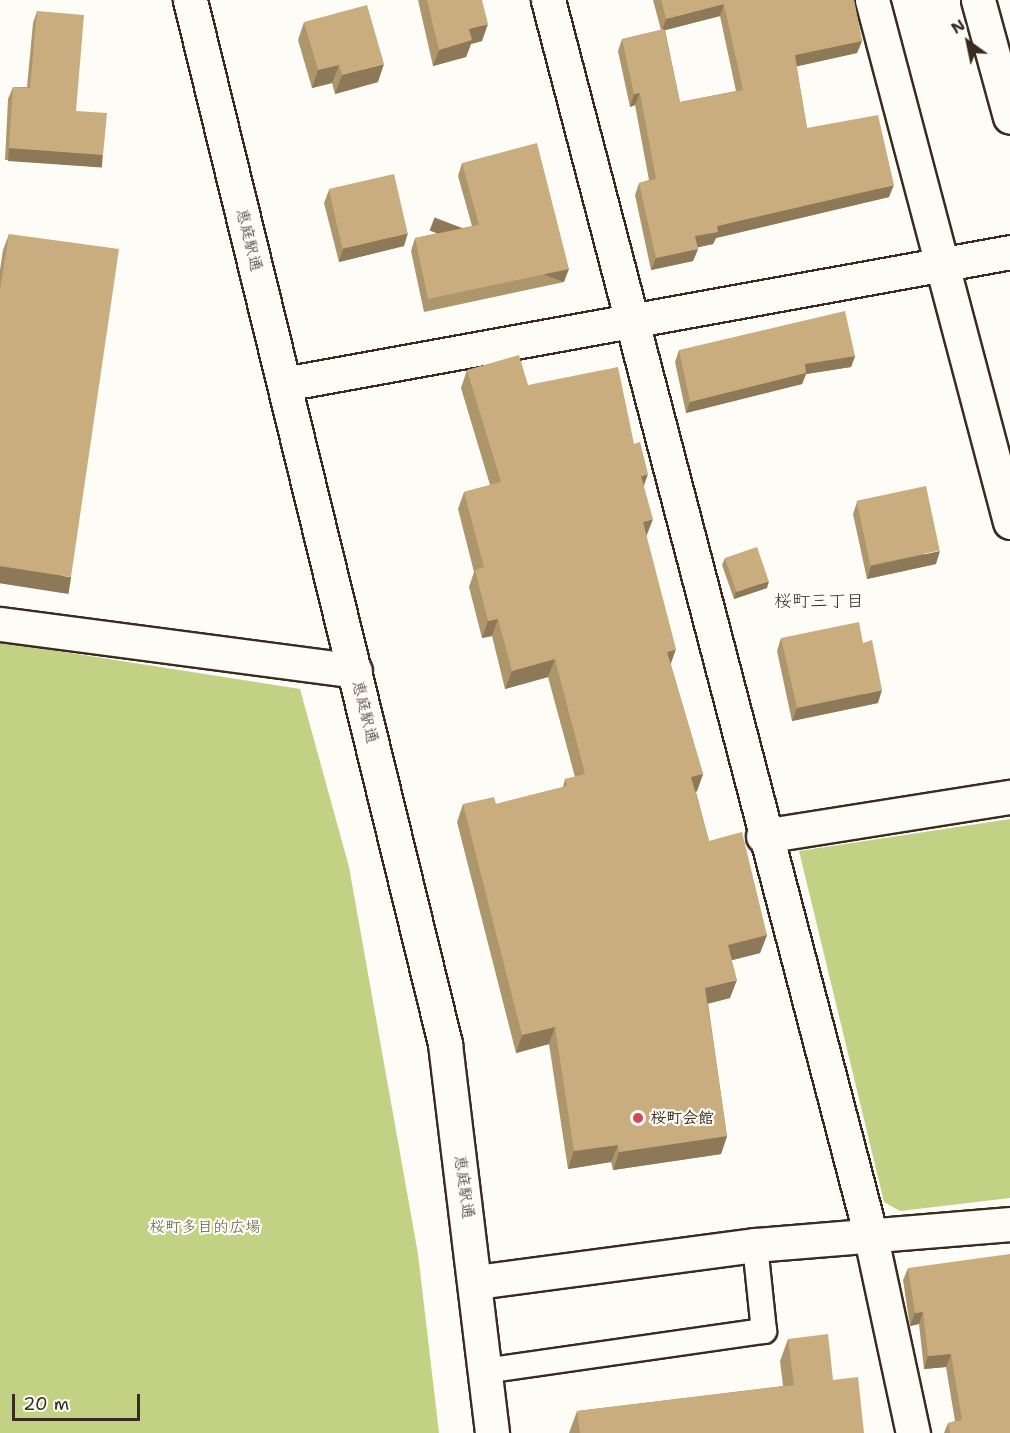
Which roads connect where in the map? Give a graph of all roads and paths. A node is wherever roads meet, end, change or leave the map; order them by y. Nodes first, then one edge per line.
1 (189, 0) edge
2 (548, 0) edge
3 (872, 0) edge
4 (978, 0) edge
5 (1010, 117) edge
6 (1010, 252) edge
7 (942, 267) junction
8 (630, 322) junction
9 (284, 384) junction
10 (1010, 522) edge
11 (0, 624) edge
12 (355, 671) junction
13 (1010, 797) edge
14 (764, 836) junction
15 (1010, 1224) edge
16 (870, 1233) junction
17 (755, 1245) junction
18 (477, 1282) junction
19 (485, 1371) junction
20 (492, 1433) edge
21 (913, 1433) edge

1 - 9 street, 恵庭駅通
2 - 8 street
3 - 7 street
4 - 5 street
6 - 7 street
7 - 8 street
7 - 10 street
8 - 9 street
8 - 14 street
9 - 12 street, 恵庭駅通
11 - 12 street
12 - 18 street, 恵庭駅通
13 - 14 street
14 - 16 street
15 - 16 street
16 - 17 street
16 - 21 street
17 - 18 street
17 - 19 lane
18 - 19 street, 恵庭駅通
19 - 20 street, 恵庭駅通

